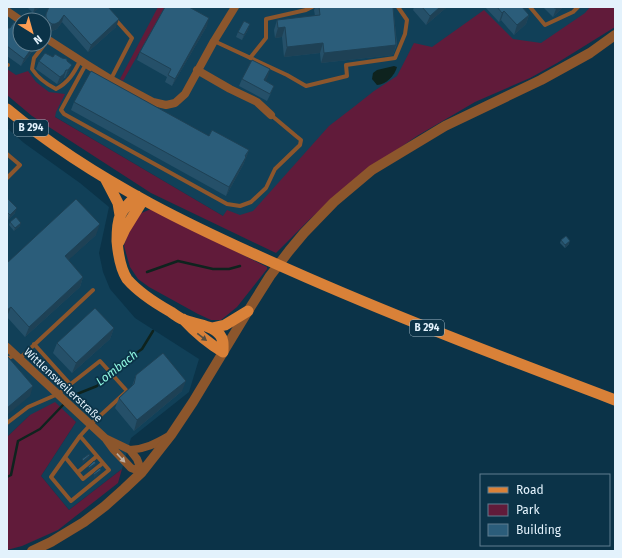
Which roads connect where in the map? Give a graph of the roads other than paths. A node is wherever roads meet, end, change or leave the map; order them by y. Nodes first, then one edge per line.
1 (235, 7) edge
2 (312, 7) edge
3 (398, 7) edge
4 (530, 7) edge
5 (578, 7) edge
6 (114, 17) edge
7 (615, 35) edge
8 (214, 41) junction
9 (52, 42) edge
10 (38, 52) edge
11 (250, 58) junction
12 (83, 63) junction
13 (197, 70) junction
14 (110, 79) junction
15 (7, 109) edge
16 (271, 115) joint
17 (7, 154) edge
18 (7, 178) edge
19 (105, 178) junction
20 (140, 198) junction
21 (120, 215) junction
22 (118, 244) junction
23 (94, 290) dead end
24 (248, 311) junction
25 (183, 319) junction
26 (212, 328) junction
27 (34, 344) junction
28 (7, 347) edge
29 (223, 352) junction
30 (17, 357) junction
31 (7, 359) edge
32 (70, 384) junction
33 (58, 394) junction
34 (615, 400) edge
35 (7, 423) edge
36 (90, 425) junction
37 (171, 435) junction
38 (80, 436) junction
39 (105, 438) junction
40 (130, 450) junction
41 (97, 456) junction
42 (66, 457) junction
43 (103, 463) junction
44 (78, 472) junction
45 (142, 472) junction
46 (83, 479) junction
47 (89, 486) junction
48 (32, 551) edge

1 - 8 street
2 - 11 lane
3 - 11 lane
4 - 5 lane
6 - 14 lane
7 - 24 street
8 - 11 lane
8 - 13 street
9 - 12 street
10 - 12 lane
12 - 14 street
12 - 16 lane
13 - 14 street
13 - 16 street
15 - 19 main road, B 294
17 - 18 lane
19 - 20 main road, B 294
19 - 21 main road
20 - 21 main road
20 - 22 main road
20 - 34 main road, B 294
21 - 22 main road
22 - 25 main road
23 - 27 lane
24 - 26 main road
24 - 29 street
25 - 26 main road
25 -> 29 main road
26 - 29 main road
27 - 30 lane
27 - 32 lane
28 - 30 street, Wittlensweilerstraße
29 - 37 street
30 - 31 lane
30 - 33 street, Wittlensweilerstraße
32 - 33 lane
32 - 36 lane
33 - 35 lane
33 - 36 street, Wittlensweilerstraße
36 - 38 lane
36 - 39 street, Wittlensweilerstraße
37 - 40 street
37 - 45 street
38 - 41 lane
38 - 42 lane
39 - 40 street, Wittlensweilerstraße
39 -> 45 street, Wittlensweilerstraße
40 - 45 street
41 - 43 lane
41 - 44 lane
42 - 44 lane
42 - 47 lane
43 - 46 lane
43 - 47 lane
44 - 46 lane
45 - 48 street
46 - 47 lane

